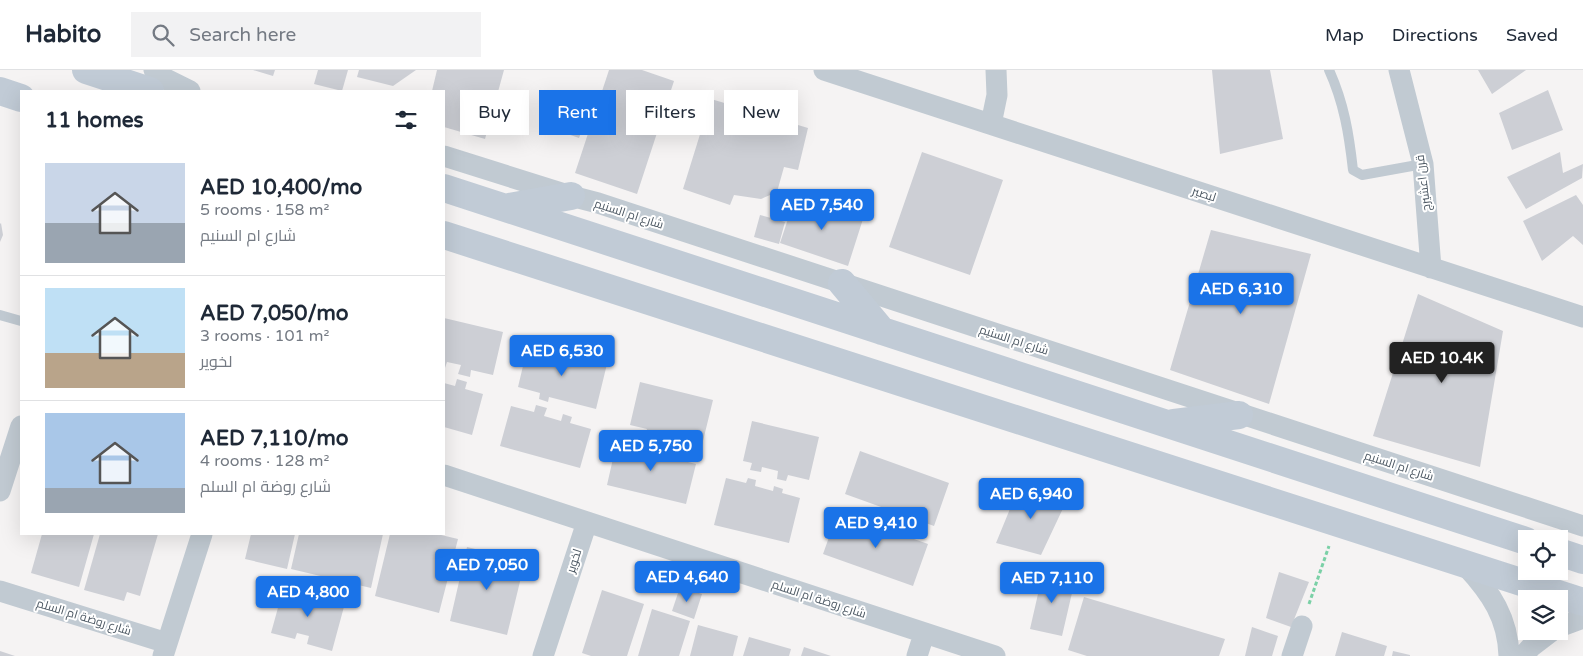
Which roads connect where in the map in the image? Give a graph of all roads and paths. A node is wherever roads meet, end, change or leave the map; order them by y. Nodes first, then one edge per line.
1 (86, 70) edge
2 (154, 70) edge
3 (824, 70) edge
4 (996, 70) edge
5 (1329, 70) edge
6 (1399, 70) edge
7 (147, 90) edge
8 (188, 90) edge
9 (0, 91) edge
10 (20, 98) edge
11 (992, 124) junction
12 (445, 156) edge
13 (1423, 164) junction
14 (445, 188) edge
15 (571, 196) junction
16 (506, 208) junction
17 (445, 235) edge
18 (1431, 268) junction
19 (842, 283) junction
20 (0, 315) edge
21 (1583, 317) edge
22 (20, 320) edge
23 (882, 331) junction
24 (1239, 415) junction
25 (1167, 424) junction
26 (20, 429) edge
27 (445, 475) edge
28 (0, 491) edge
29 (587, 522) junction
30 (1337, 523) junction
31 (1583, 526) edge
32 (202, 535) edge
33 (1518, 538) edge
34 (1568, 555) edge
35 (1583, 560) edge
36 (1466, 566) junction
37 (0, 591) edge
38 (1583, 602) edge
39 (1583, 618) edge
40 (1568, 624) edge
41 (1302, 626) joint
42 (924, 634) junction
43 (1540, 640) edge
44 (165, 650) edge
45 (543, 656) edge
46 (917, 656) edge
47 (995, 656) edge
48 (1292, 656) edge
49 (1509, 656) edge
50 (1523, 656) edge

1 - 7 main road
2 - 8 street
3 - 11 street, لبصير
4 - 11 street
5 - 13 lane
6 - 13 street, قرن اعشيرج
9 - 10 main road
11 - 18 street, لبصير
12 - 15 street, شارع ام السنيم
13 - 18 street, قرن اعشيرج
14 - 16 main road
15 - 16 main road
15 - 19 street, شارع ام السنيم
16 - 23 main road
17 - 30 main road
18 - 21 street, لبصير
19 - 23 main road
19 - 24 street, شارع ام السنيم
20 - 22 lane
23 - 25 main road
24 - 25 main road
24 - 31 street, شارع ام السنيم
25 - 33 main road
26 - 28 street
27 - 29 street, شارع روضة ام السلم
29 - 42 street, شارع روضة ام السلم
29 - 45 street, لخوير
30 - 36 main road
30 - 41 path
32 - 44 street, شارع روضة ام السلم
34 - 35 main road
36 - 38 main road
36 - 49 street
37 - 44 street, شارع روضة ام السلم
39 - 40 street
41 - 48 street
42 - 46 street
42 - 47 street, شارع روضة ام السلم
43 - 50 street

